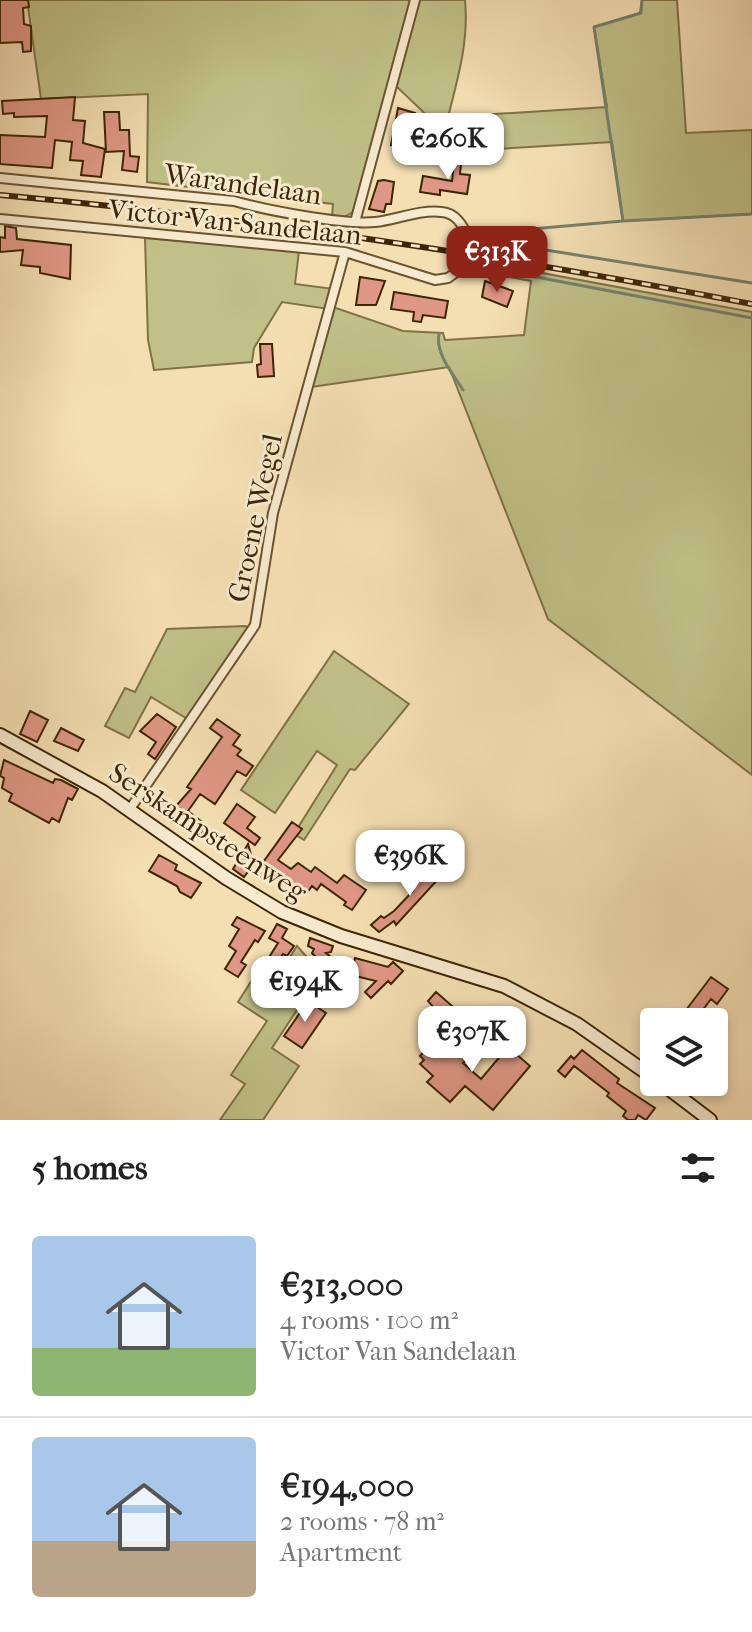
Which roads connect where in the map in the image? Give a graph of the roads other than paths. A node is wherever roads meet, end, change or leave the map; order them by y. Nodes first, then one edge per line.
1 (415, 0) edge
2 (0, 178) edge
3 (0, 219) edge
4 (355, 222) junction
5 (467, 236) dead end
6 (345, 252) junction
7 (459, 270) dead end
8 (0, 735) edge
9 (130, 809) junction
10 (640, 1068) edge
11 (678, 1096) edge
12 (710, 1120) edge

1 - 4 street
2 - 4 street, Warandelaan
3 - 6 street, Victor Van Sandelaan
4 - 5 street, Warandelaan
6 - 7 street, Victor Van Sandelaan
6 - 9 street, Groene Wegel
8 - 9 street, Serskampsteenweg
9 - 10 street, Serskampsteenweg
11 - 12 street

